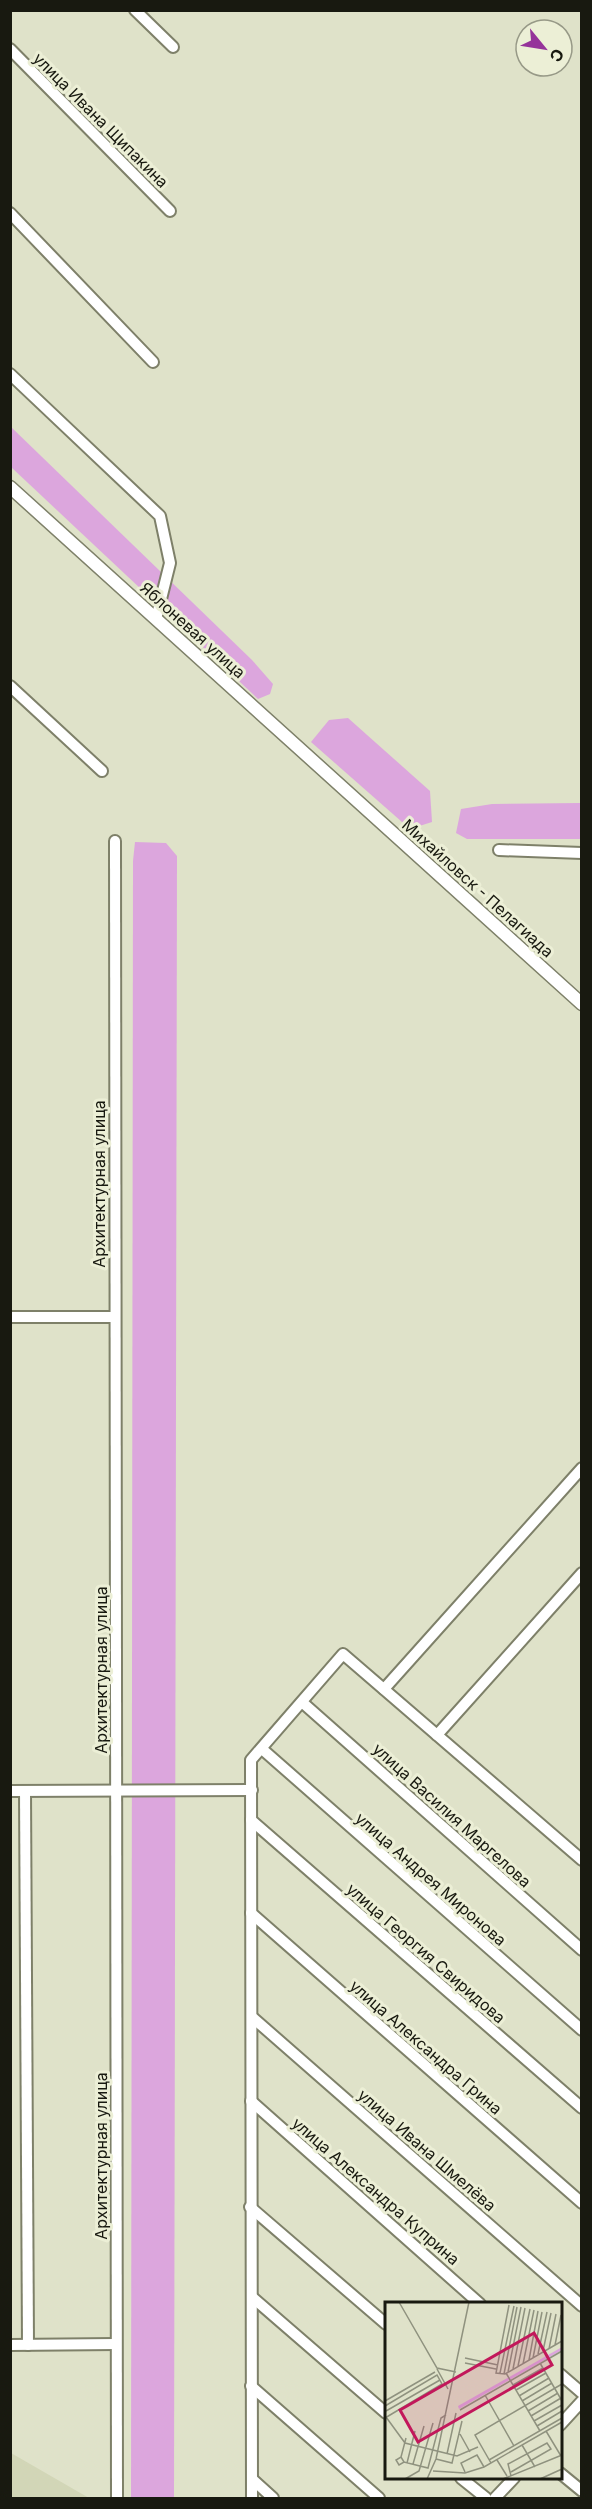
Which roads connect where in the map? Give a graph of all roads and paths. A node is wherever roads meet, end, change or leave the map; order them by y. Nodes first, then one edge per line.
1 (135, 10) edge
2 (173, 47) dead end
3 (10, 49) edge
4 (170, 211) dead end
5 (10, 213) edge
6 (153, 362) dead end
7 (10, 374) edge
8 (10, 487) edge
9 (156, 619) junction
10 (10, 686) edge
11 (102, 771) dead end
12 (353, 797) joint
13 (114, 842) dead end
14 (499, 850) dead end
15 (582, 853) edge
16 (582, 1004) edge
17 (10, 1317) edge
18 (114, 1317) junction
19 (582, 1468) edge
20 (582, 1573) edge
21 (384, 1689) junction
22 (303, 1703) junction
23 (437, 1735) junction
24 (262, 1749) junction
25 (252, 1790) junction
26 (10, 1791) edge
27 (25, 1791) junction
28 (116, 1791) junction
29 (250, 1820) junction
30 (582, 1860) edge
31 (250, 1913) junction
32 (582, 1950) edge
33 (252, 2017) junction
34 (582, 2030) edge
35 (251, 2101) junction
36 (582, 2108) edge
37 (582, 2203) edge
38 (250, 2207) junction
39 (252, 2297) junction
40 (478, 2302) edge
41 (582, 2306) edge
42 (385, 2322) edge
43 (116, 2344) junction
44 (10, 2345) edge
45 (28, 2345) junction
46 (562, 2375) edge
47 (251, 2386) junction
48 (582, 2393) edge
49 (582, 2401) edge
50 (385, 2411) edge
51 (562, 2424) edge
52 (562, 2474) edge
53 (252, 2479) junction
54 (462, 2479) edge
55 (513, 2479) edge
56 (582, 2491) edge
57 (117, 2499) edge
58 (252, 2499) edge
59 (273, 2499) edge
60 (379, 2499) edge
61 (486, 2499) edge
62 (495, 2499) edge

1 - 2 street
3 - 4 street, улица Ивана Щипакина
5 - 6 street
7 - 9 street
8 - 9 street, Яблоневая улица
9 - 12 street, Яблоневая улица
10 - 11 street
12 - 16 street, Михайловск - Пелагиада
13 - 18 street, Архитектурная улица
14 - 15 street
17 - 18 street
18 - 28 street, Архитектурная улица
19 - 21 street
20 - 23 street
21 - 22 street
21 - 23 street
22 - 24 street
22 - 32 street, улица Василия Маргелова
23 - 30 street
24 - 25 street
24 - 34 street, улица Андрея Миронова
25 - 28 street
25 - 29 street
26 - 27 street
27 - 28 street
27 - 45 street
28 - 43 street, Архитектурная улица
29 - 31 street
29 - 36 street, улица Георгия Свиридова
31 - 33 street
31 - 37 street, улица Александра Грина
33 - 35 street
33 - 41 street, улица Ивана Шмелёва
35 - 38 street
35 - 40 street, улица Александра Куприна
38 - 39 street
38 - 42 street
39 - 47 street
39 - 50 street
43 - 45 street
43 - 57 street, Архитектурная улица
44 - 45 street
46 - 48 street
47 - 53 street
47 - 60 street
49 - 51 street
52 - 56 street
53 - 58 street
53 - 59 street
54 - 61 street
55 - 62 street

